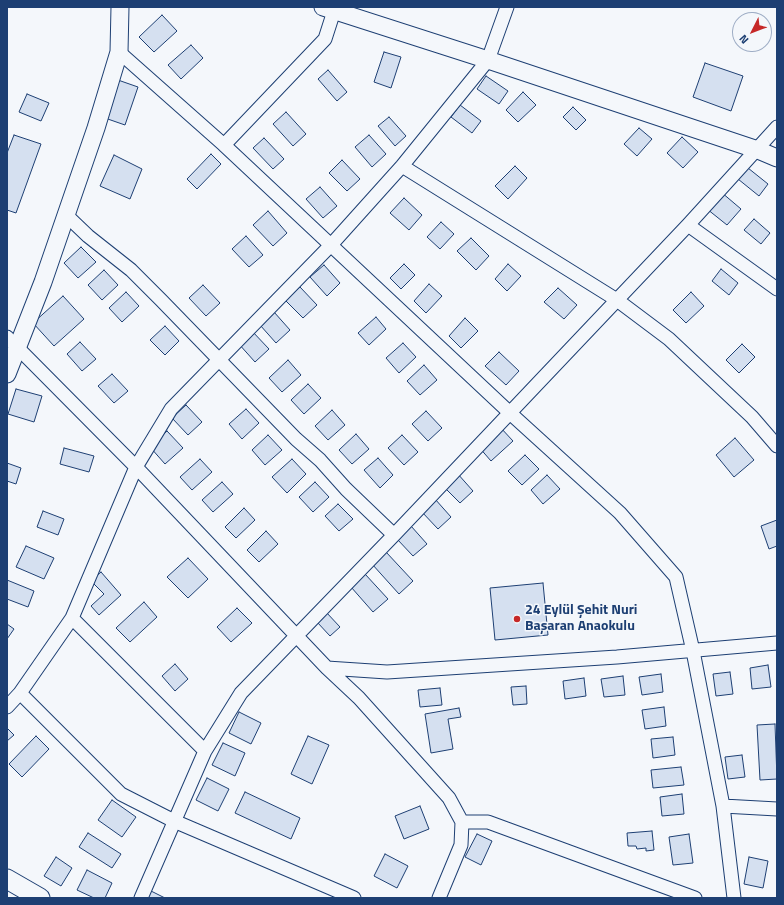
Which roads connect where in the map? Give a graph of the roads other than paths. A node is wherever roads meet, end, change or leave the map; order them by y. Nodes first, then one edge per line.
1 (120, 7) edge
2 (507, 7) edge
3 (328, 9) edge
4 (118, 52) junction
5 (488, 60) junction
6 (777, 127) edge
7 (224, 145) junction
8 (758, 150) junction
9 (777, 158) edge
10 (402, 166) junction
11 (65, 214) junction
12 (688, 225) junction
13 (331, 245) junction
14 (777, 288) edge
15 (617, 300) junction
16 (12, 342) edge
17 (218, 359) junction
18 (7, 374) edge
19 (510, 413) junction
20 (777, 446) edge
21 (136, 467) junction
22 (394, 535) junction
23 (72, 618) junction
24 (297, 636) junction
25 (777, 643) edge
26 (694, 651) junction
27 (327, 668) junction
28 (20, 692) junction
29 (7, 706) edge
30 (205, 751) junction
31 (722, 806) junction
32 (777, 809) edge
33 (174, 821) junction
34 (462, 822) junction
35 (7, 879) edge
36 (40, 898) edge
37 (141, 898) edge
38 (354, 898) edge
39 (439, 898) edge
40 (695, 898) edge
41 (734, 898) edge

1 - 4 street
2 - 5 street
3 - 5 street
3 - 7 street
4 - 7 street
4 - 11 street
5 - 8 street
5 - 10 street
6 - 8 street
7 - 13 street
8 - 9 street
8 - 12 street
10 - 13 street
10 - 15 street
11 - 16 street
11 - 17 street
12 - 14 street
12 - 15 street
13 - 17 street
13 - 19 street
15 - 19 street
15 - 20 street
16 - 18 street
16 - 21 street
17 - 21 street
17 - 22 street
19 - 22 street
19 - 26 street
21 - 23 street
21 - 24 street
22 - 24 street
23 - 28 street
23 - 30 street
24 - 27 street
24 - 30 street
25 - 26 street
26 - 27 street
26 - 31 street
27 - 34 street
28 - 29 street
28 - 33 street
30 - 33 street
31 - 32 street
31 - 41 street
33 - 37 street
33 - 38 street
34 - 39 street
34 - 40 street
35 - 36 main road

